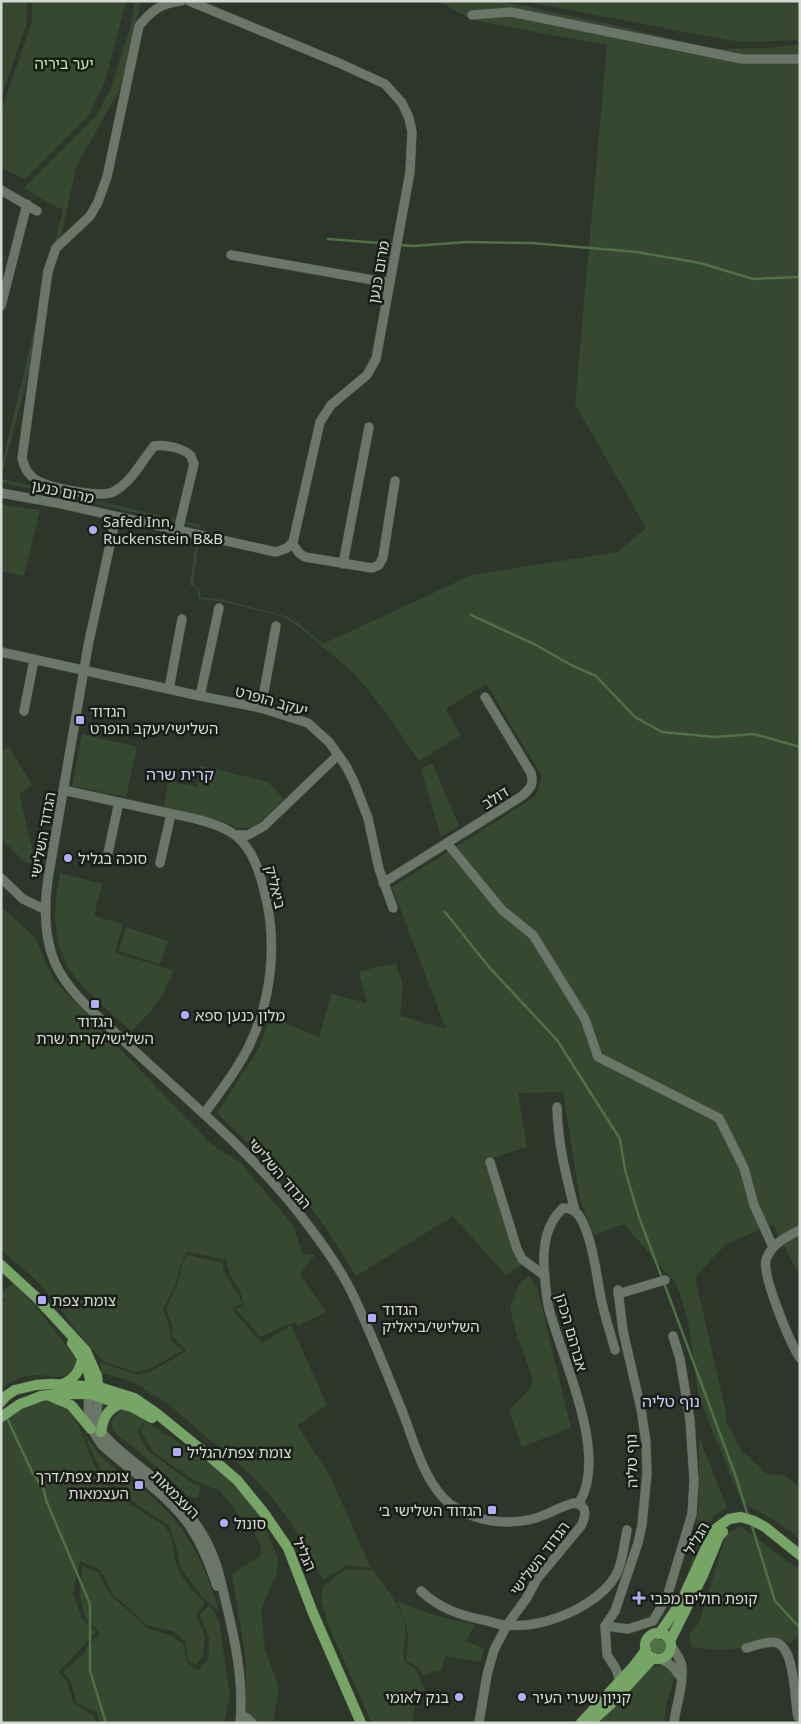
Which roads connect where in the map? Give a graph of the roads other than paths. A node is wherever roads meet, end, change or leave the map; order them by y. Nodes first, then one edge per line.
1 (181, 1) edge
2 (189, 1) edge
3 (472, 15) dead end
4 (800, 59) edge
5 (1, 190) edge
6 (27, 204) junction
7 (37, 210) dead end
8 (231, 255) dead end
9 (390, 283) junction
10 (1, 306) edge
11 (369, 426) dead end
12 (395, 481) dead end
13 (1, 493) edge
14 (116, 517) junction
15 (178, 531) junction
16 (292, 544) junction
17 (343, 564) junction
18 (219, 608) dead end
19 (182, 619) dead end
20 (276, 626) dead end
21 (1, 652) edge
22 (34, 660) junction
23 (84, 671) junction
24 (169, 689) junction
25 (200, 696) junction
26 (485, 696) dead end
27 (261, 708) junction
28 (24, 711) dead end
29 (338, 755) junction
30 (63, 790) junction
31 (119, 802) junction
32 (171, 814) junction
33 (235, 835) junction
34 (447, 843) junction
35 (108, 853) dead end
36 (160, 863) dead end
37 (1, 878) edge
38 (383, 883) junction
39 (393, 908) dead end
40 (46, 910) junction
41 (557, 1107) dead end
42 (204, 1114) junction
43 (490, 1162) dead end
44 (575, 1211) junction
45 (800, 1230) edge
46 (773, 1247) junction
47 (1, 1265) edge
48 (545, 1276) junction
49 (665, 1280) dead end
50 (67, 1330) junction
51 (673, 1336) dead end
52 (615, 1350) dead end
53 (800, 1358) edge
54 (82, 1360) junction
55 (63, 1384) junction
56 (94, 1391) junction
57 (46, 1395) junction
58 (3, 1399) edge
59 (120, 1404) junction
60 (1, 1417) edge
61 (91, 1429) junction
62 (175, 1430) junction
63 (101, 1432) junction
64 (579, 1504) junction
65 (741, 1517) junction
66 (627, 1530) dead end
67 (800, 1555) edge
68 (421, 1592) dead end
69 (506, 1625) junction
70 (232, 1626) junction
71 (605, 1626) junction
72 (659, 1634) junction
73 (670, 1643) junction
74 (746, 1648) dead end
75 (607, 1654) junction
76 (654, 1656) junction
77 (633, 1668) junction
78 (681, 1679) junction
79 (620, 1680) junction
80 (240, 1719) edge
81 (796, 1719) edge
82 (358, 1722) edge
83 (252, 1723) edge
84 (479, 1723) edge
85 (581, 1723) edge
86 (590, 1723) edge
87 (674, 1723) edge

1 - 15 street, מרום כנען
2 - 9 street, מרום כנען
3 - 4 street
5 - 6 street
6 - 7 street
6 - 10 street
8 - 9 street
9 - 16 street, מרום כנען
11 - 17 street
12 - 17 street
13 - 14 street, מרום כנען
14 - 15 street, מרום כנען
14 - 23 street, הגדוד השלישי
15 - 16 street, מרום כנען
16 - 17 street
18 - 25 street
19 - 24 street
20 - 27 street
21 - 22 street
22 - 23 street
22 - 28 street
23 - 24 street, יעקב הופרט
23 - 30 street, הגדוד השלישי
24 - 25 street, יעקב הופרט
25 - 27 street, יעקב הופרט
26 - 34 street, דולב
27 - 29 street, יעקב הופרט
29 - 33 street
29 - 38 street, יעקב הופרט
30 - 31 street, ביאליק
30 - 40 street, הגדוד השלישי
31 - 32 street, ביאליק
31 - 35 street
32 - 33 street, ביאליק
32 - 36 street
33 - 42 street, ביאליק
34 - 38 street, דולב
34 - 46 street
37 - 40 street
38 - 39 street, יעקב הופרט
40 - 42 street, הגדוד השלישי
41 - 44 street
42 - 64 street, הגדוד השלישי
43 - 48 street
44 - 48 street, אברהם הכהן
44 - 52 street
45 - 46 street
46 - 53 street
47 - 50 main road
48 - 64 street, אברהם הכהן
49 - 71 street, נוף טליה
50 - 54 main road
50 - 56 main road
51 - 71 street
54 - 55 main road
54 - 56 main road
55 - 56 main road
55 - 58 main road
56 - 57 main road
56 - 59 main road, הגליל
56 - 61 street
56 - 62 main road, הגליל
56 - 63 street
57 - 60 main road
57 - 61 main road
59 - 62 main road, הגליל
59 - 63 main road
61 - 70 street, העצמאות
62 - 82 main road, הגליל
63 - 70 street, העצמאות
64 - 69 street, הגדוד השלישי
65 - 67 main road
65 - 72 main road, הגליל
65 - 73 main road, הגליל
66 - 69 street
68 - 69 street
69 - 84 street, הגדוד השלישי
70 - 80 street, העצמאות
71 - 75 street
72 - 73 main road
72 - 76 main road
73 - 76 main road
73 - 78 street
74 - 81 street
75 - 77 street
75 - 79 street
76 - 77 main road
76 - 78 street
76 - 86 main road
77 - 79 main road
78 - 87 street
79 - 85 main road
80 - 83 street

